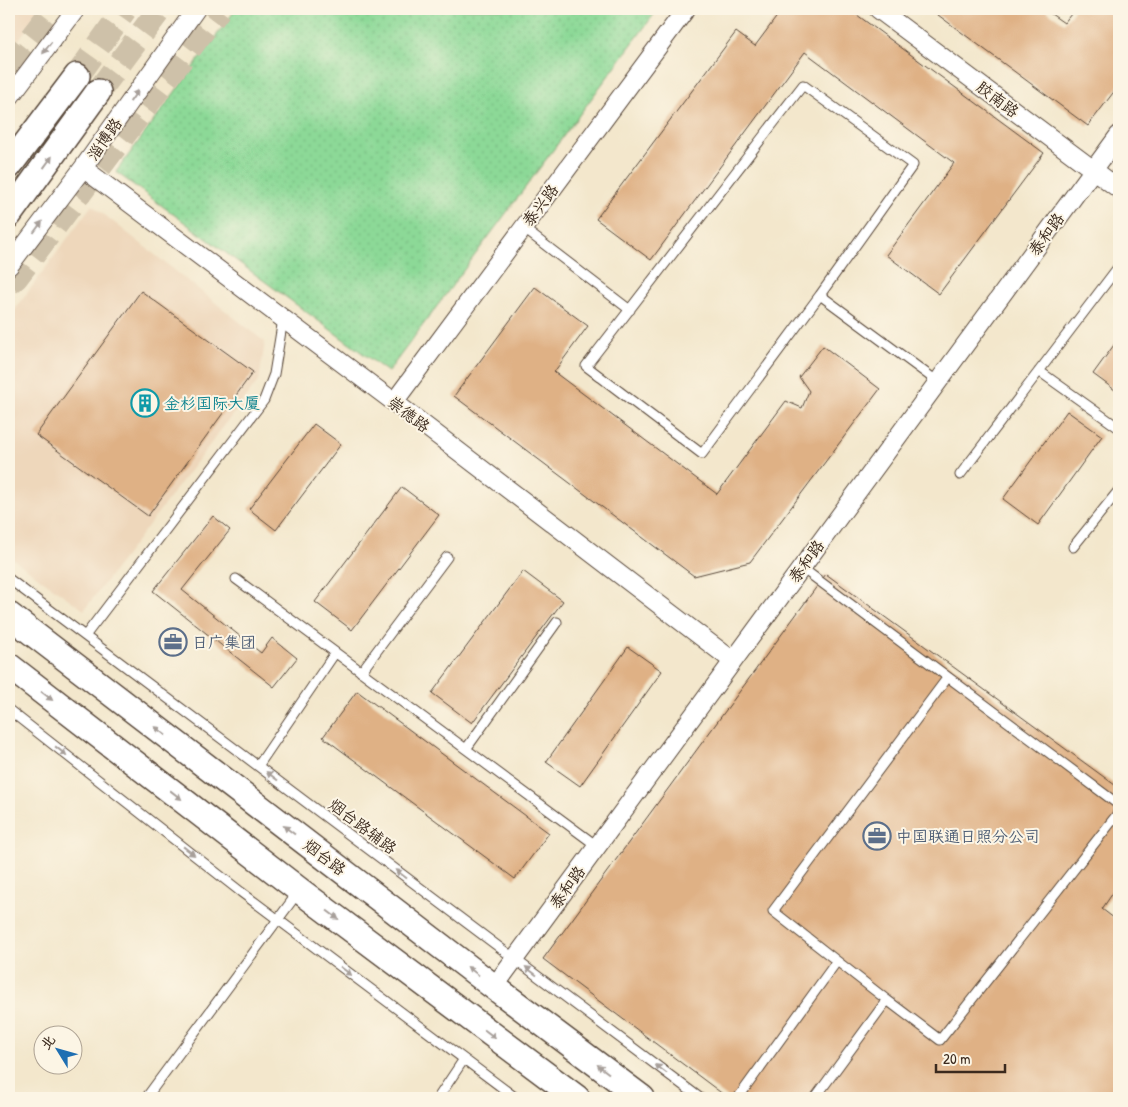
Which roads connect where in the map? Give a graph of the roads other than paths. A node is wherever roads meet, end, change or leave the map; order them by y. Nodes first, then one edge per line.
1 (76, 9) edge
2 (196, 9) edge
3 (686, 9) edge
4 (878, 9) edge
5 (77, 76) tunnel mouth
6 (98, 92) tunnel mouth
7 (9, 98) edge
8 (1119, 135) edge
9 (9, 166) edge
10 (83, 168) junction
11 (1093, 170) junction
12 (1119, 189) edge
13 (9, 215) edge
14 (522, 228) junction
15 (9, 266) edge
16 (1119, 266) edge
17 (820, 295) junction
18 (630, 310) junction
19 (283, 320) junction
20 (1040, 371) junction
21 (938, 382) junction
22 (394, 402) junction
23 (1119, 428) edge
24 (960, 474) dead end
25 (1119, 490) edge
26 (1073, 547) dead end
27 (447, 556) dead end
28 (802, 568) junction
29 (9, 579) edge
30 (236, 580) dead end
31 (9, 615) edge
32 (557, 622) dead end
33 (85, 636) junction
34 (335, 653) junction
35 (733, 661) junction
36 (9, 666) edge
37 (361, 672) junction
38 (948, 677) junction
39 (9, 710) edge
40 (466, 749) junction
41 (258, 766) junction
42 (1119, 805) edge
43 (1119, 812) edge
44 (597, 846) junction
45 (299, 890) junction
46 (278, 919) junction
47 (514, 959) junction
48 (837, 961) junction
49 (494, 987) junction
50 (887, 1000) junction
51 (464, 1059) junction
52 (146, 1098) edge
53 (438, 1098) edge
54 (516, 1098) edge
55 (577, 1098) edge
56 (642, 1098) edge
57 (700, 1098) edge
58 (738, 1098) edge
59 (814, 1098) edge

1 -> 7 street
10 -> 2 street, 淄博路
3 - 14 street, 泰兴路
4 - 11 street, 胶南路
5 - 9 main road
13 -> 6 main road
8 - 11 street, 泰和路
15 -> 10 street, 淄博路
10 - 19 street, 崇德路
11 - 12 street, 胶南路
11 - 21 street, 泰和路
14 - 18 lane
14 - 22 street, 泰兴路
16 - 20 lane
17 - 18 lane
17 - 18 lane
17 - 21 lane
19 - 22 street, 崇德路
19 - 33 lane
20 - 23 lane
20 - 24 lane
21 - 28 street, 泰和路
22 - 35 street, 崇德路
25 - 26 lane
27 - 37 lane
28 - 35 street, 泰和路
28 - 38 lane
29 - 33 lane, 烟台路辅路
30 - 34 lane
49 -> 31 main road, 烟台路
32 - 40 lane
33 - 41 lane, 烟台路辅路
34 - 37 lane
34 - 41 lane
35 - 44 street, 泰和路
36 -> 45 main road
37 - 40 lane
38 - 42 lane
38 - 48 lane
39 -> 46 lane
40 - 44 lane
47 -> 41 lane, 烟台路辅路
43 - 50 lane
44 - 47 street, 泰和路
45 - 46 lane
45 -> 55 main road
46 -> 51 lane
46 - 52 lane
47 - 49 street, 泰和路
57 -> 47 lane, 烟台路辅路
48 - 50 lane
48 - 58 lane
56 -> 49 main road, 烟台路
50 - 59 lane
51 - 53 lane
51 - 54 lane

